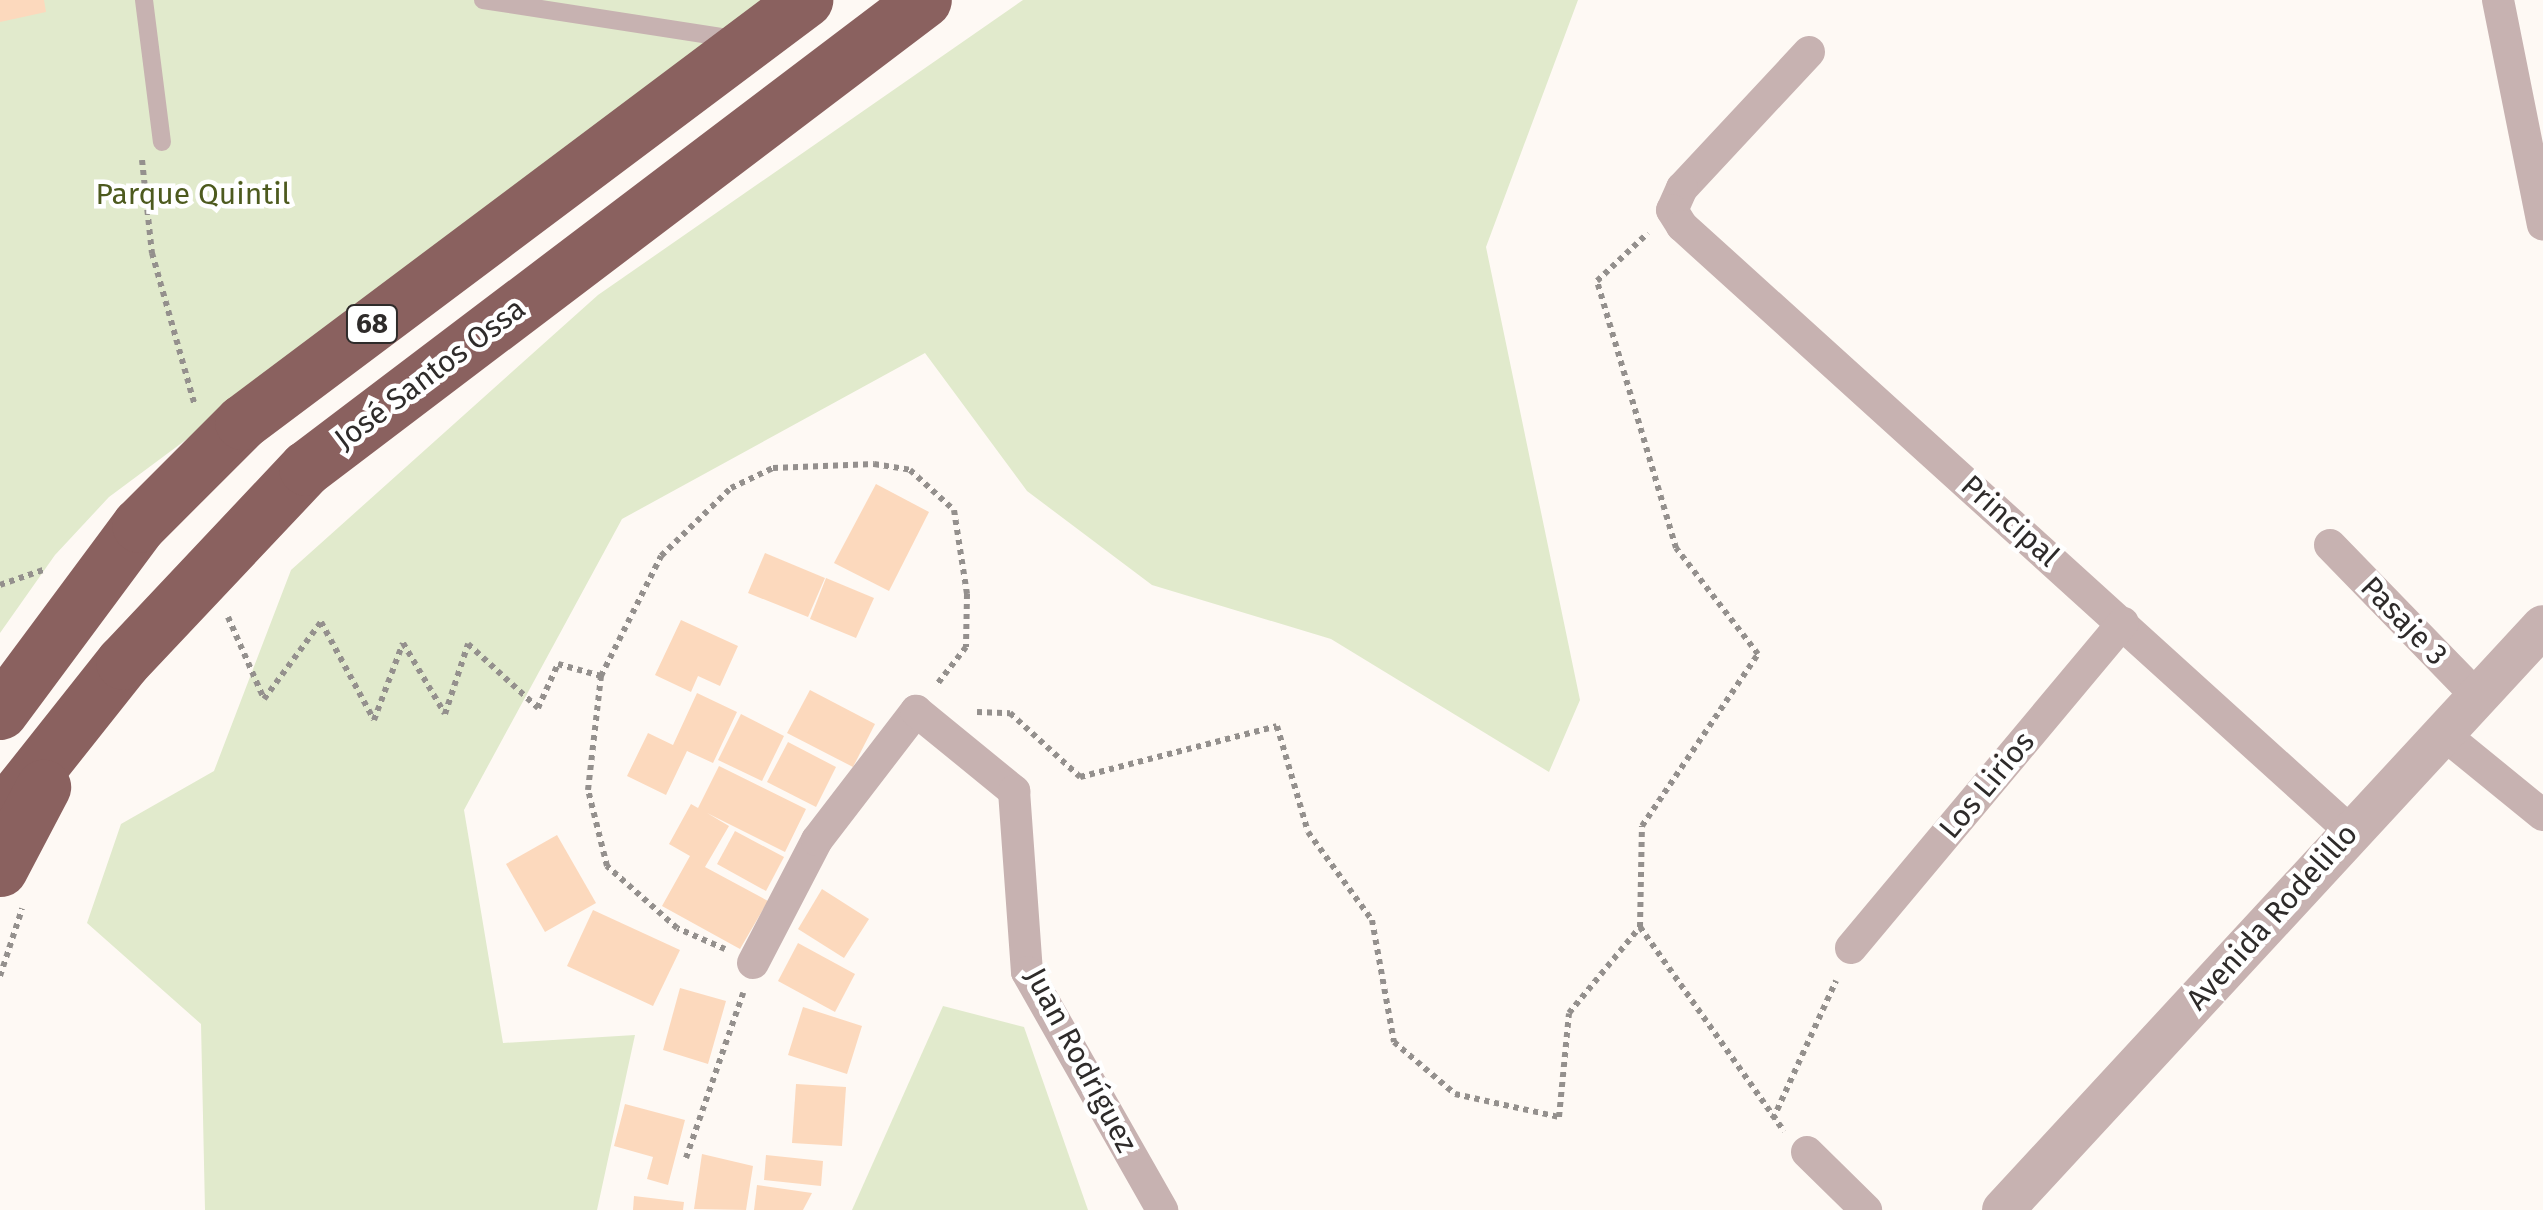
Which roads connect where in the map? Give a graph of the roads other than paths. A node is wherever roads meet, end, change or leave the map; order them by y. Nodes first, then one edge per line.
1 (144, 0) edge
2 (483, 0) edge
3 (805, 0) edge
4 (924, 0) edge
5 (2498, 0) edge
6 (750, 42) junction
7 (1809, 52) dead end
8 (162, 142) dead end
9 (2543, 225) edge
10 (2330, 545) dead end
11 (2123, 622) junction
12 (2543, 626) edge
13 (123, 662) junction
14 (2478, 697) junction
15 (0, 712) edge
16 (2442, 733) junction
17 (2543, 815) edge
18 (0, 816) edge
19 (2349, 830) junction
20 (0, 869) edge
21 (1851, 948) road end
22 (753, 963) road end
23 (1806, 1152) dead end
24 (1162, 1210) edge
25 (1866, 1210) edge
26 (2003, 1210) edge

1 - 8 lane
2 - 6 lane
3 - 6 highway, 68
4 - 13 highway, José Santos Ossa / 68
5 - 9 street
6 - 15 highway, 68
7 - 11 street, Principal
10 - 14 street, Pasaje 3
11 - 19 street, Principal
11 - 21 street, Los Lirios
12 - 14 street, Avenida Rodelillo
13 - 18 highway, José Santos Ossa / 68
13 - 20 highway
14 - 16 street, Avenida Rodelillo
16 - 17 street
16 - 19 street, Avenida Rodelillo
19 - 26 street, Avenida Rodelillo
22 - 24 street, Juan Rodríguez
23 - 25 street

